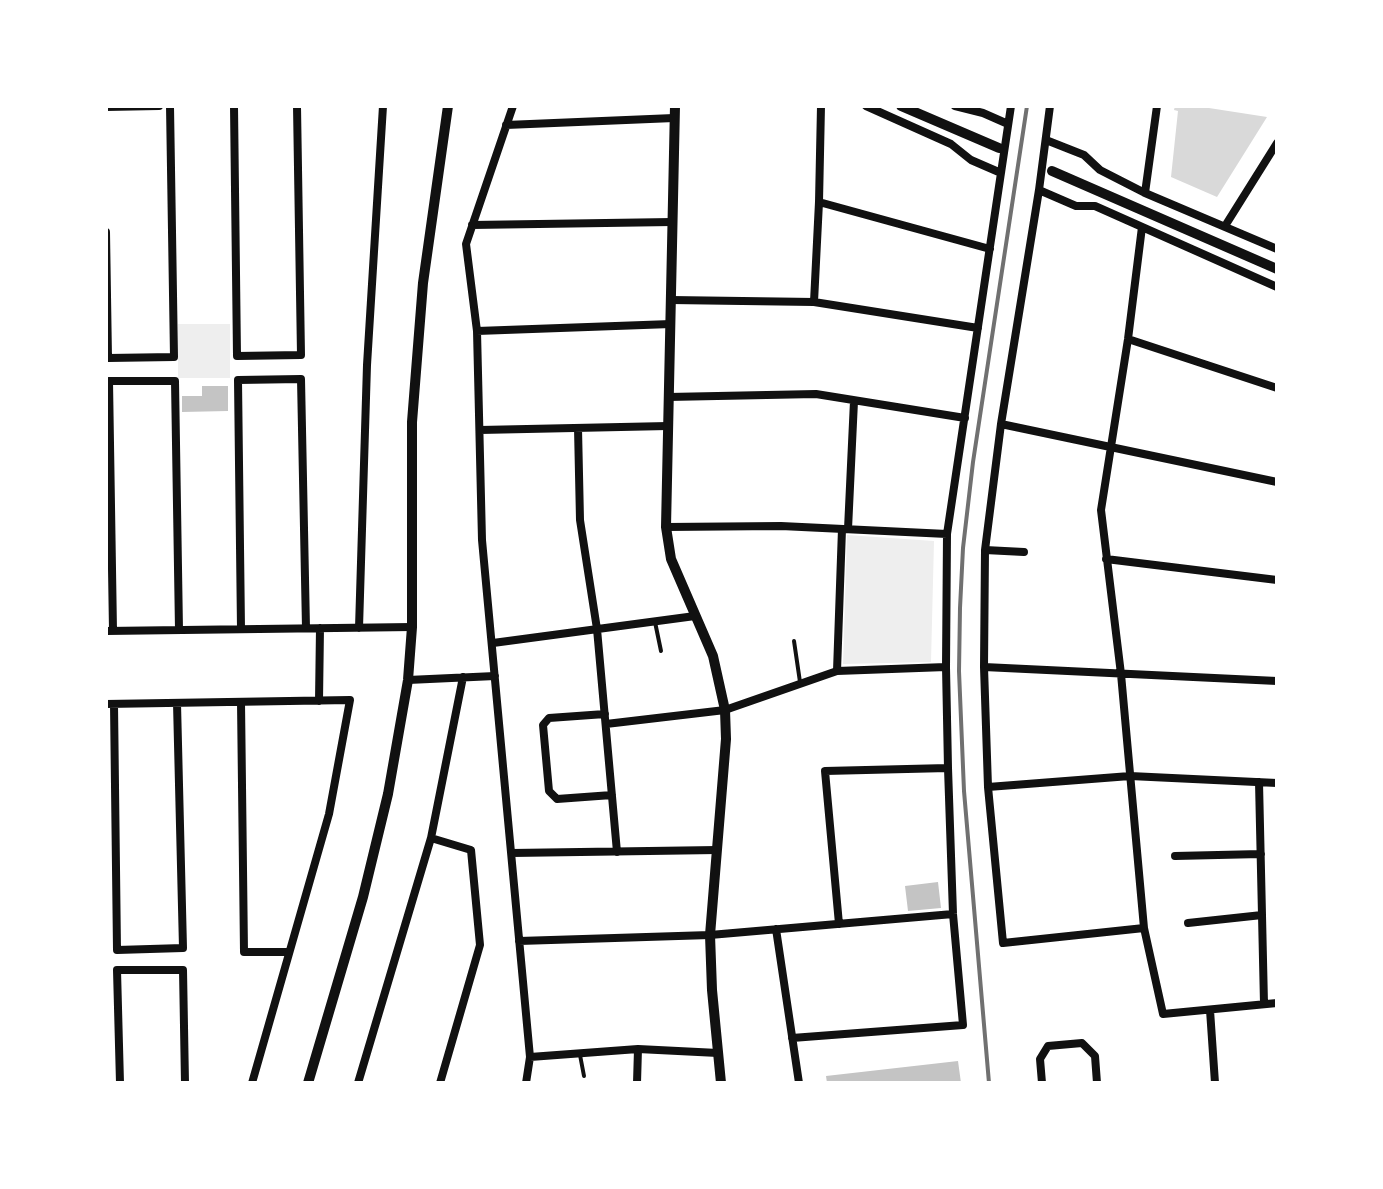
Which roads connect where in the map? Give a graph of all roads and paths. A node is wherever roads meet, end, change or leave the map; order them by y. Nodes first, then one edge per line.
1 (159, 106) edge
2 (170, 106) edge
3 (234, 106) edge
4 (297, 106) edge
5 (383, 106) edge
6 (448, 106) edge
7 (513, 106) edge
8 (675, 106) edge
9 (821, 106) edge
10 (866, 106) edge
11 (901, 106) edge
12 (955, 106) edge
13 (1011, 106) edge
14 (1050, 106) edge
15 (1157, 106) edge
16 (106, 107) edge
17 (674, 118) junction
18 (1008, 124) junction
19 (506, 125) junction
20 (1046, 140) junction
21 (1277, 143) edge
22 (999, 148) dead end
23 (1052, 171) dead end
24 (1001, 173) junction
25 (1039, 190) junction
26 (1145, 193) junction
27 (819, 202) junction
28 (672, 222) junction
29 (472, 225) junction
30 (1225, 226) junction
31 (1142, 227) junction
32 (106, 232) edge
33 (990, 249) junction
34 (1277, 249) edge
35 (1277, 269) edge
36 (1277, 287) edge
37 (671, 300) junction
38 (814, 302) junction
39 (671, 324) junction
40 (978, 328) junction
41 (477, 331) junction
42 (1128, 339) junction
43 (1277, 388) edge
44 (668, 397) junction
45 (854, 401) junction
46 (965, 418) junction
47 (1001, 424) junction
48 (668, 426) junction
49 (578, 428) junction
50 (480, 430) junction
51 (1111, 448) junction
52 (1277, 482) edge
53 (666, 527) junction
54 (845, 529) junction
55 (947, 534) junction
56 (985, 550) junction
57 (1024, 552) dead end
58 (1106, 559) junction
59 (1277, 580) edge
60 (695, 616) junction
61 (655, 622) junction
62 (412, 627) junction
63 (306, 628) junction
64 (320, 628) junction
65 (359, 628) junction
66 (241, 629) junction
67 (597, 629) junction
68 (179, 630) junction
69 (109, 631) edge
70 (794, 641) dead end
71 (493, 643) junction
72 (661, 651) dead end
73 (946, 667) junction
74 (984, 667) junction
75 (837, 671) junction
76 (1121, 674) junction
77 (495, 676) junction
78 (463, 677) junction
79 (408, 680) junction
80 (1277, 681) edge
81 (800, 684) junction
82 (319, 701) junction
83 (241, 702) junction
84 (177, 703) junction
85 (110, 704) edge
86 (725, 710) junction
87 (605, 714) junction
88 (606, 724) junction
89 (948, 768) junction
90 (1130, 776) junction
91 (1259, 782) junction
92 (1277, 783) edge
93 (988, 787) junction
94 (612, 795) junction
95 (431, 838) junction
96 (717, 850) junction
97 (617, 852) junction
98 (512, 853) junction
99 (1261, 854) junction
100 (1175, 856) dead end
101 (953, 914) junction
102 (1262, 915) junction
103 (1188, 923) dead end
104 (839, 924) junction
105 (1144, 928) junction
106 (776, 929) junction
107 (710, 935) junction
108 (519, 941) junction
109 (288, 952) junction
110 (1277, 1003) edge
111 (1264, 1004) junction
112 (1210, 1010) junction
113 (792, 1038) junction
114 (638, 1049) junction
115 (579, 1053) junction
116 (718, 1053) junction
117 (530, 1057) junction
118 (584, 1076) dead end
119 (120, 1083) edge
120 (185, 1083) edge
121 (252, 1083) edge
122 (308, 1083) edge
123 (358, 1083) edge
124 (440, 1083) edge
125 (526, 1083) edge
126 (637, 1083) edge
127 (721, 1083) edge
128 (799, 1083) edge
129 (1042, 1083) edge
130 (1097, 1083) edge
131 (1215, 1083) edge

1 - 16 street
2 - 32 street
3 - 4 street
5 - 65 street
6 - 62 street
7 - 19 street
8 - 17 street
9 - 27 street
10 - 24 street
11 - 22 street
12 - 18 street
13 - 18 street
14 - 20 street
15 - 26 street
17 - 19 street
17 - 28 street
18 - 24 street
19 - 29 street
20 - 25 street
20 - 26 street
21 - 30 street
23 - 35 street
24 - 33 street
25 - 31 street
25 - 47 street
26 - 30 street
27 - 33 street
27 - 38 street
28 - 29 street
28 - 37 street
29 - 41 street
30 - 34 street
31 - 36 street
31 - 42 street
33 - 40 street
37 - 38 street
37 - 39 street
38 - 40 street
39 - 41 street
39 - 44 street
40 - 46 street
41 - 50 street
42 - 43 street
42 - 51 street
44 - 45 street
44 - 48 street
45 - 46 street
45 - 54 street
46 - 55 street
47 - 51 street
47 - 56 street
48 - 49 street
48 - 53 street
49 - 50 street
49 - 67 street
50 - 71 street
51 - 52 street
51 - 58 street
53 - 54 street
53 - 60 street
54 - 55 street
54 - 75 street
55 - 73 street
56 - 57 street
56 - 74 street
58 - 59 street
58 - 76 street
60 - 61 street
60 - 86 street
61 - 67 street
61 - 72 lane
62 - 65 street
62 - 79 street
63 - 64 street
63 - 66 street
63 - 66 street
64 - 65 street
64 - 82 street
66 - 68 street
67 - 71 street
67 - 87 street
68 - 69 street
68 - 69 street
70 - 81 lane
71 - 77 street
73 - 75 street
73 - 89 street
74 - 76 street
74 - 93 street
75 - 81 street
76 - 80 street
76 - 90 street
77 - 78 street
77 - 98 street
78 - 79 street
78 - 95 street
79 - 122 street
81 - 86 street
82 - 83 street
82 - 109 street
83 - 84 street
83 - 109 street
84 - 85 street
84 - 85 street
86 - 88 street
86 - 96 street
87 - 88 street
87 - 94 street
88 - 94 street
89 - 101 street
89 - 104 street
90 - 91 street
90 - 93 street
90 - 105 street
91 - 92 street
91 - 99 street
93 - 105 street
94 - 97 street
95 - 123 street
95 - 124 street
96 - 97 street
96 - 107 street
97 - 98 street
98 - 108 street
99 - 100 street
99 - 102 street
101 - 104 street
101 - 113 street
102 - 103 street
102 - 111 street
104 - 106 street
105 - 112 street
106 - 107 street
106 - 113 street
107 - 108 street
107 - 116 street
108 - 117 street
109 - 121 street
110 - 111 street
111 - 112 street
112 - 131 street
113 - 128 street
114 - 115 street
114 - 116 street
114 - 126 street
115 - 117 street
115 - 118 lane
116 - 127 street
117 - 125 street
119 - 120 street
129 - 130 street

